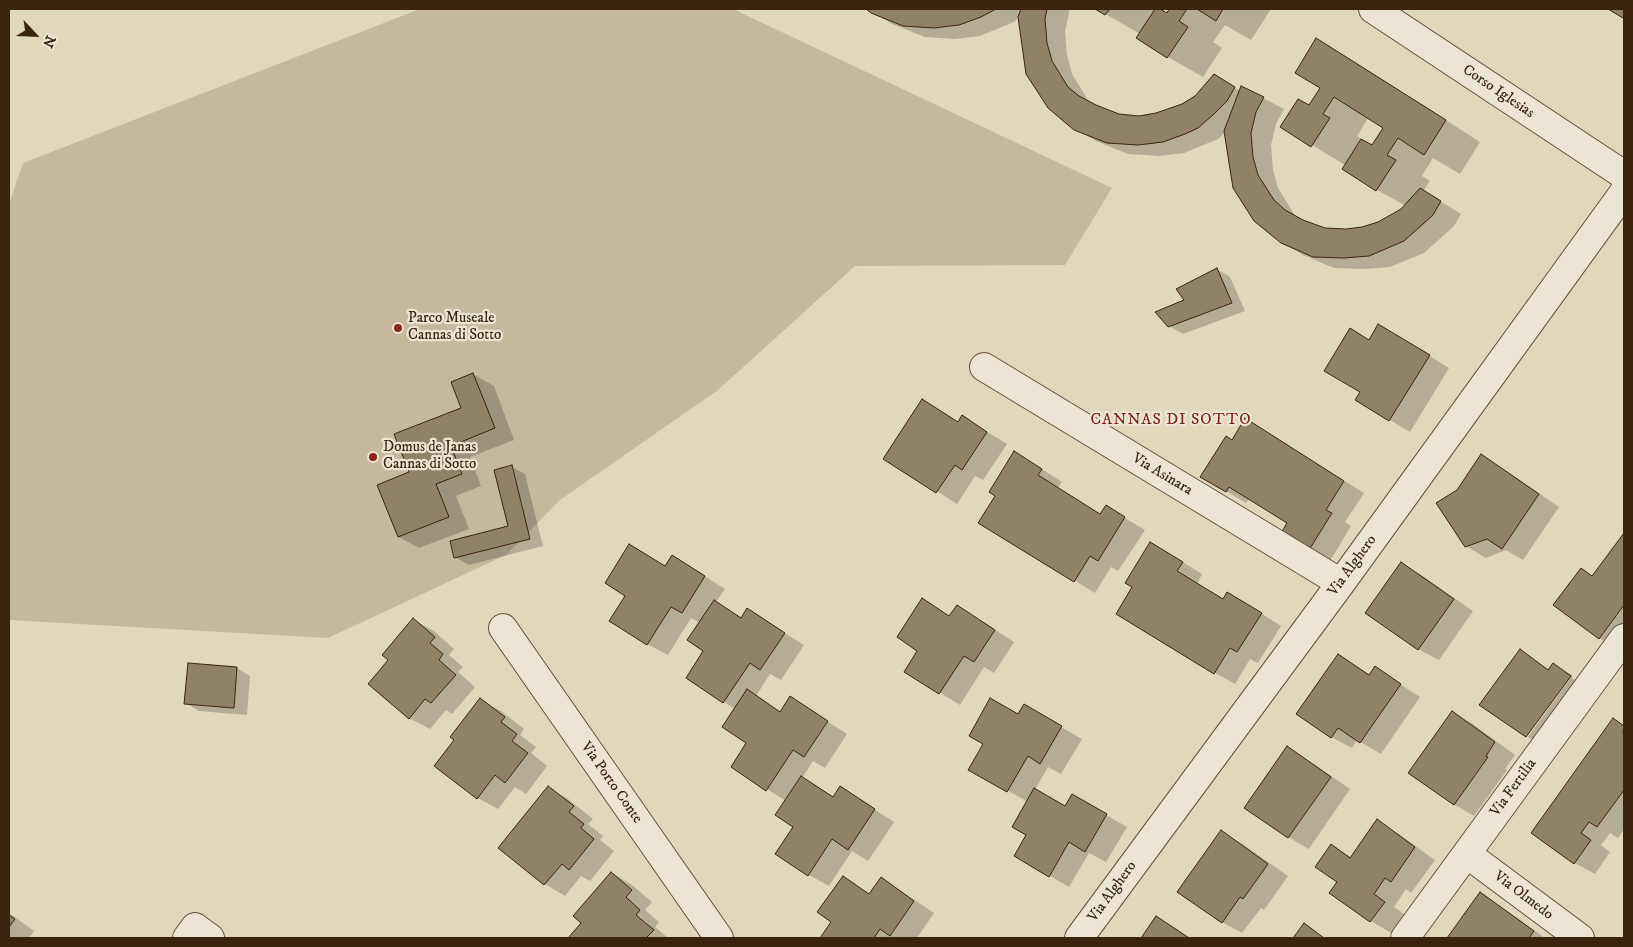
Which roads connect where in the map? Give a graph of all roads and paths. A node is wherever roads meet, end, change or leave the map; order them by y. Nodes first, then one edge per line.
1 (1373, 9) edge
2 (1624, 175) edge
3 (1624, 192) edge
4 (984, 367) dead end
5 (1341, 583) junction
6 (503, 628) dead end
7 (1624, 638) edge
8 (1467, 854) junction
9 (187, 938) edge
10 (210, 938) edge
11 (719, 938) edge
12 (1079, 938) edge
13 (1405, 938) edge
14 (1580, 938) edge

1 - 2 street, Corso Iglesias
3 - 5 street, Via Alghero
4 - 5 street, Via Asinara
5 - 12 street, Via Alghero
6 - 11 street, Via Porto Conte
7 - 8 street, Via Fertilia
8 - 13 street, Via Fertilia
8 - 14 street, Via Olmedo
9 - 10 street

